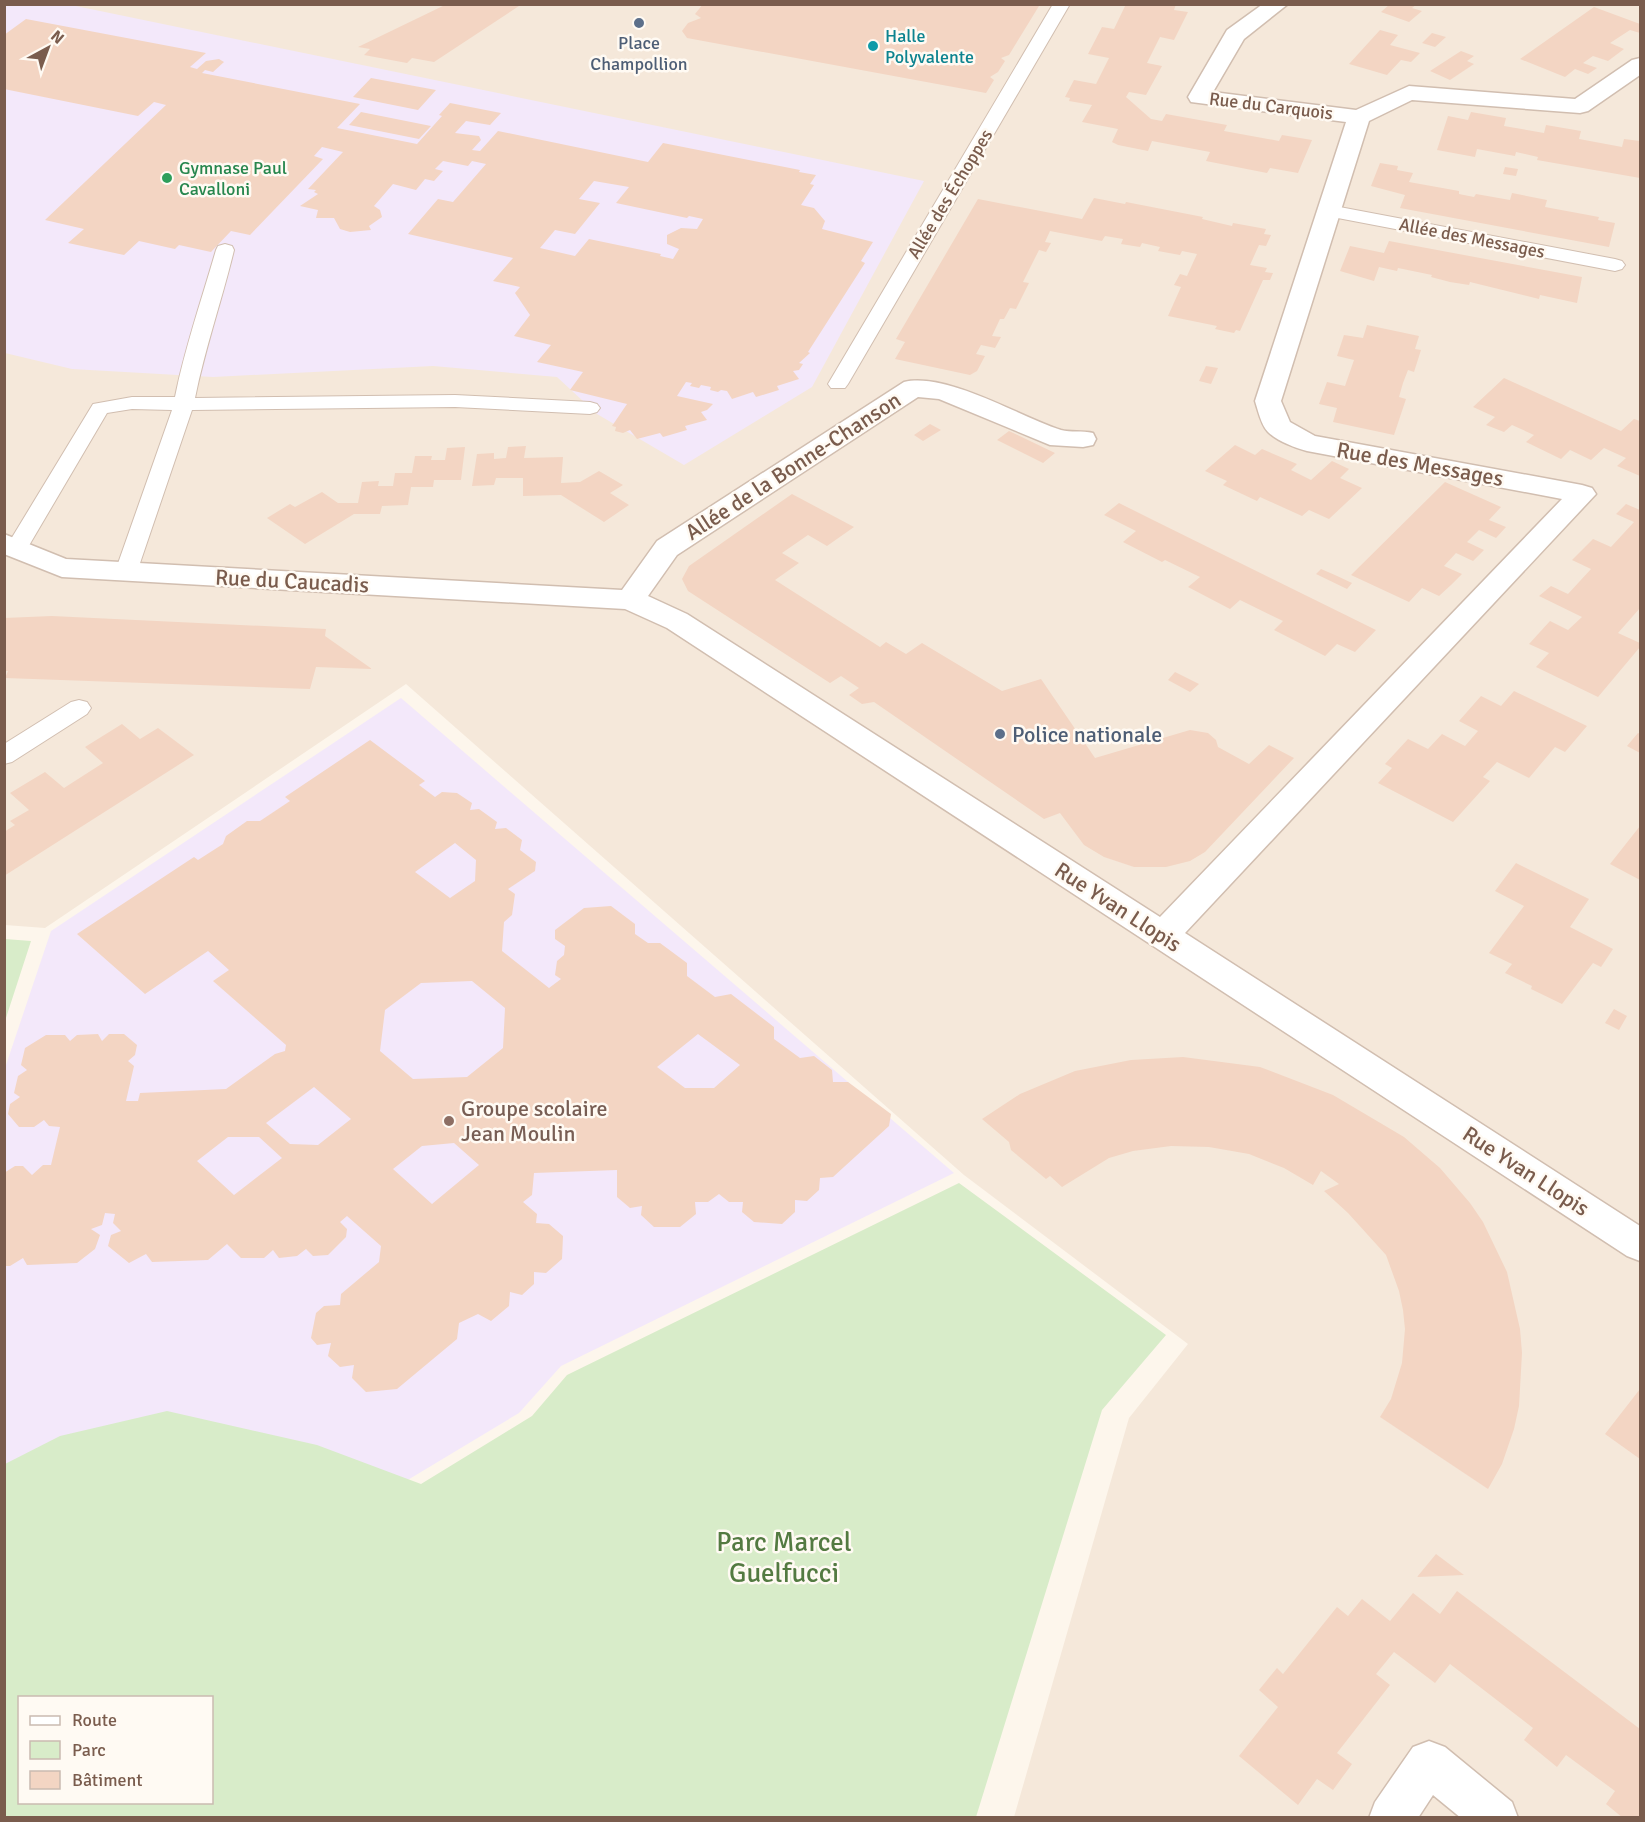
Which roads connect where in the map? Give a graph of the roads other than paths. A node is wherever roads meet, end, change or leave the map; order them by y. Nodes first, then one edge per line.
1 (1062, 4) edge
2 (1278, 4) edge
3 (1641, 66) edge
4 (1359, 117) junction
5 (1329, 211) junction
6 (225, 250) dead end
7 (1615, 265) dead end
8 (838, 384) dead end
9 (184, 404) junction
10 (590, 408) dead end
11 (1083, 439) dead end
12 (10, 546) edge
13 (126, 572) junction
14 (585, 598) joint
15 (630, 600) junction
16 (79, 708) dead end
17 (4, 756) edge
18 (1162, 936) junction
19 (1641, 1245) edge
20 (1391, 1818) edge
21 (1496, 1818) edge

1 - 8 lane, Allée des Échoppes
2 - 4 street, Rue du Carquois
3 - 4 street
4 - 5 street, Rue des Messages
5 - 7 lane, Allée des Messages
5 - 18 street, Rue des Messages
6 - 9 lane
9 - 10 lane
9 - 12 lane
9 - 13 lane
11 - 15 street, Allée de la Bonne-Chanson
12 - 13 street, Rue du Caucadis
13 - 14 street, Rue du Caucadis
14 - 15 street, Rue Yvan Llopis
15 - 18 street, Rue Yvan Llopis
16 - 17 lane
18 - 19 street, Rue Yvan Llopis
20 - 21 street

